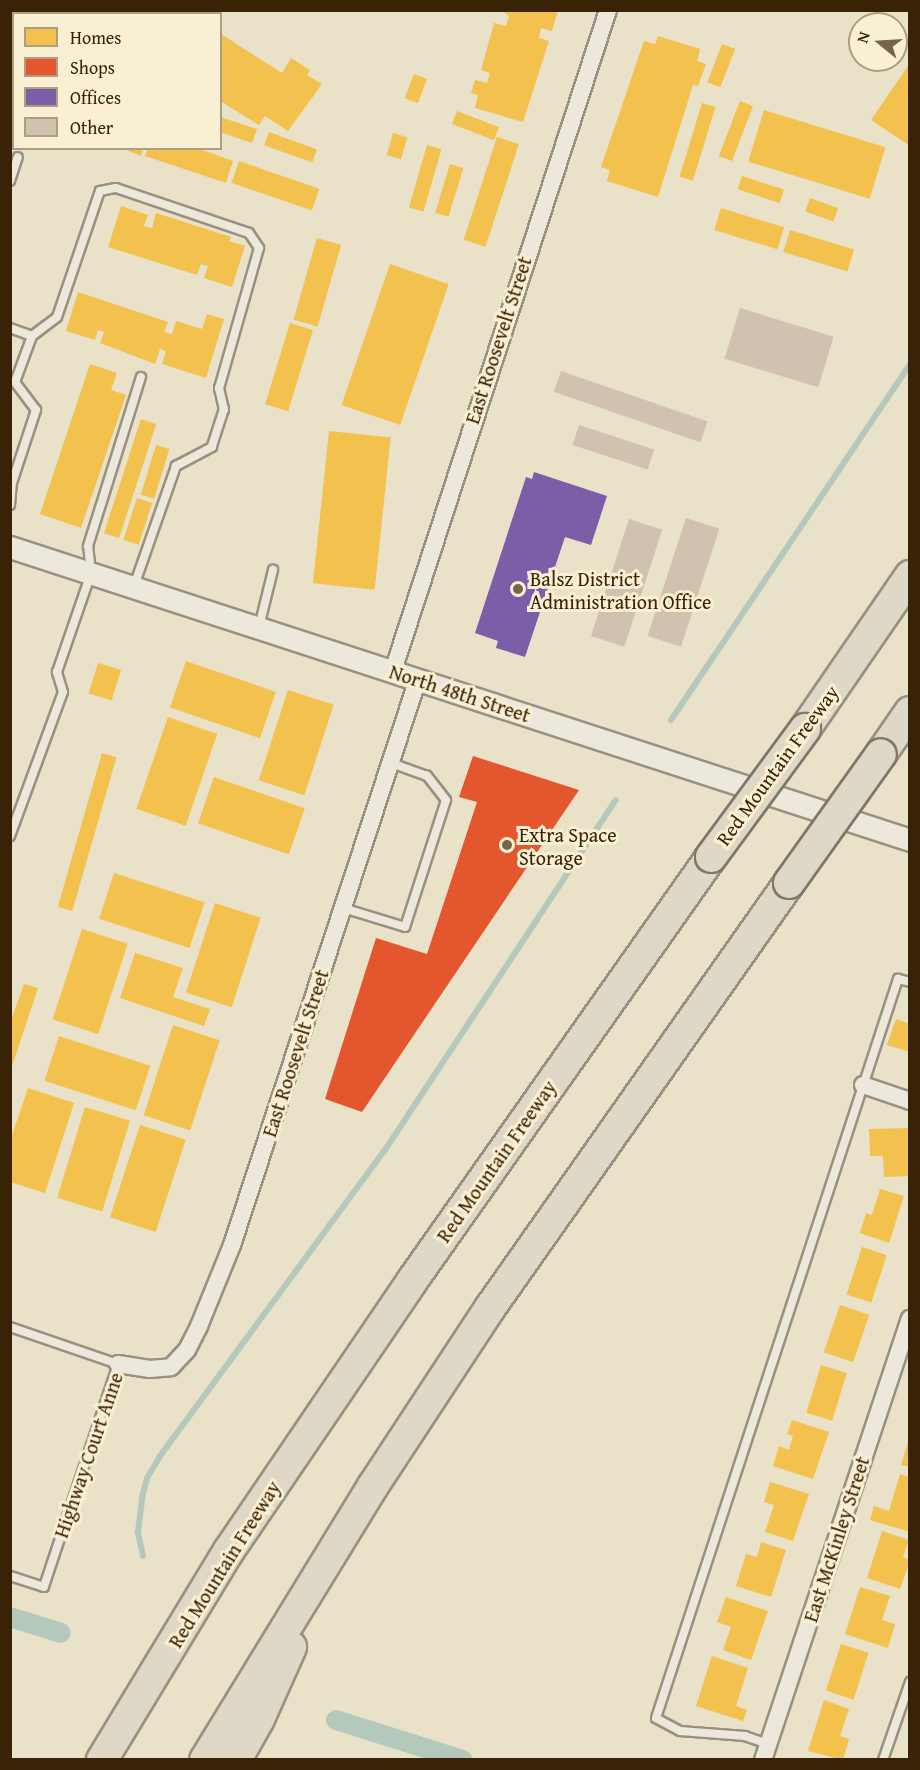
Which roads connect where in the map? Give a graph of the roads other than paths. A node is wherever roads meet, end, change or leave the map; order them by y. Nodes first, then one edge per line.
1 (608, 10) edge
2 (18, 157) dead end
3 (10, 181) edge
4 (10, 328) edge
5 (32, 336) junction
6 (141, 377) dead end
7 (10, 505) edge
8 (10, 547) edge
9 (273, 570) dead end
10 (91, 573) junction
11 (909, 576) edge
12 (134, 587) junction
13 (259, 627) junction
14 (393, 671) junction
15 (418, 679) junction
16 (909, 712) edge
17 (909, 717) edge
18 (881, 754) junction
19 (391, 763) junction
20 (10, 836) edge
21 (909, 840) edge
22 (343, 908) junction
23 (909, 982) edge
24 (863, 1085) junction
25 (909, 1101) edge
26 (909, 1319) edge
27 (10, 1327) edge
28 (118, 1364) junction
29 (336, 1544) junction
30 (10, 1576) edge
31 (909, 1682) edge
32 (766, 1752) edge
33 (102, 1760) edge
34 (205, 1760) edge
35 (236, 1760) edge
36 (883, 1760) edge

1 - 14 street, East Roosevelt Street
2 - 3 lane
4 - 5 lane
5 - 7 lane
5 - 12 lane
6 - 10 lane
8 - 10 street, North 48th Street
9 - 13 lane
10 - 12 street, North 48th Street
10 - 20 lane
11 - 33 highway, Red Mountain Freeway, bridge
12 - 13 street, North 48th Street
13 - 14 street, North 48th Street
14 - 15 street, North 48th Street
15 - 19 street, East Roosevelt Street
15 - 21 street, North 48th Street
16 - 18 highway
17 - 18 highway
18 - 29 highway, bridge
19 - 22 street, East Roosevelt Street
19 - 22 lane
22 - 28 street, East Roosevelt Street
23 - 24 lane
24 - 25 street
24 - 32 lane
26 - 32 street, East McKinley Street
27 - 28 lane, Highway Court Anne
28 - 30 lane, Highway Court Anne
29 - 34 highway
29 - 35 highway
31 - 36 lane

